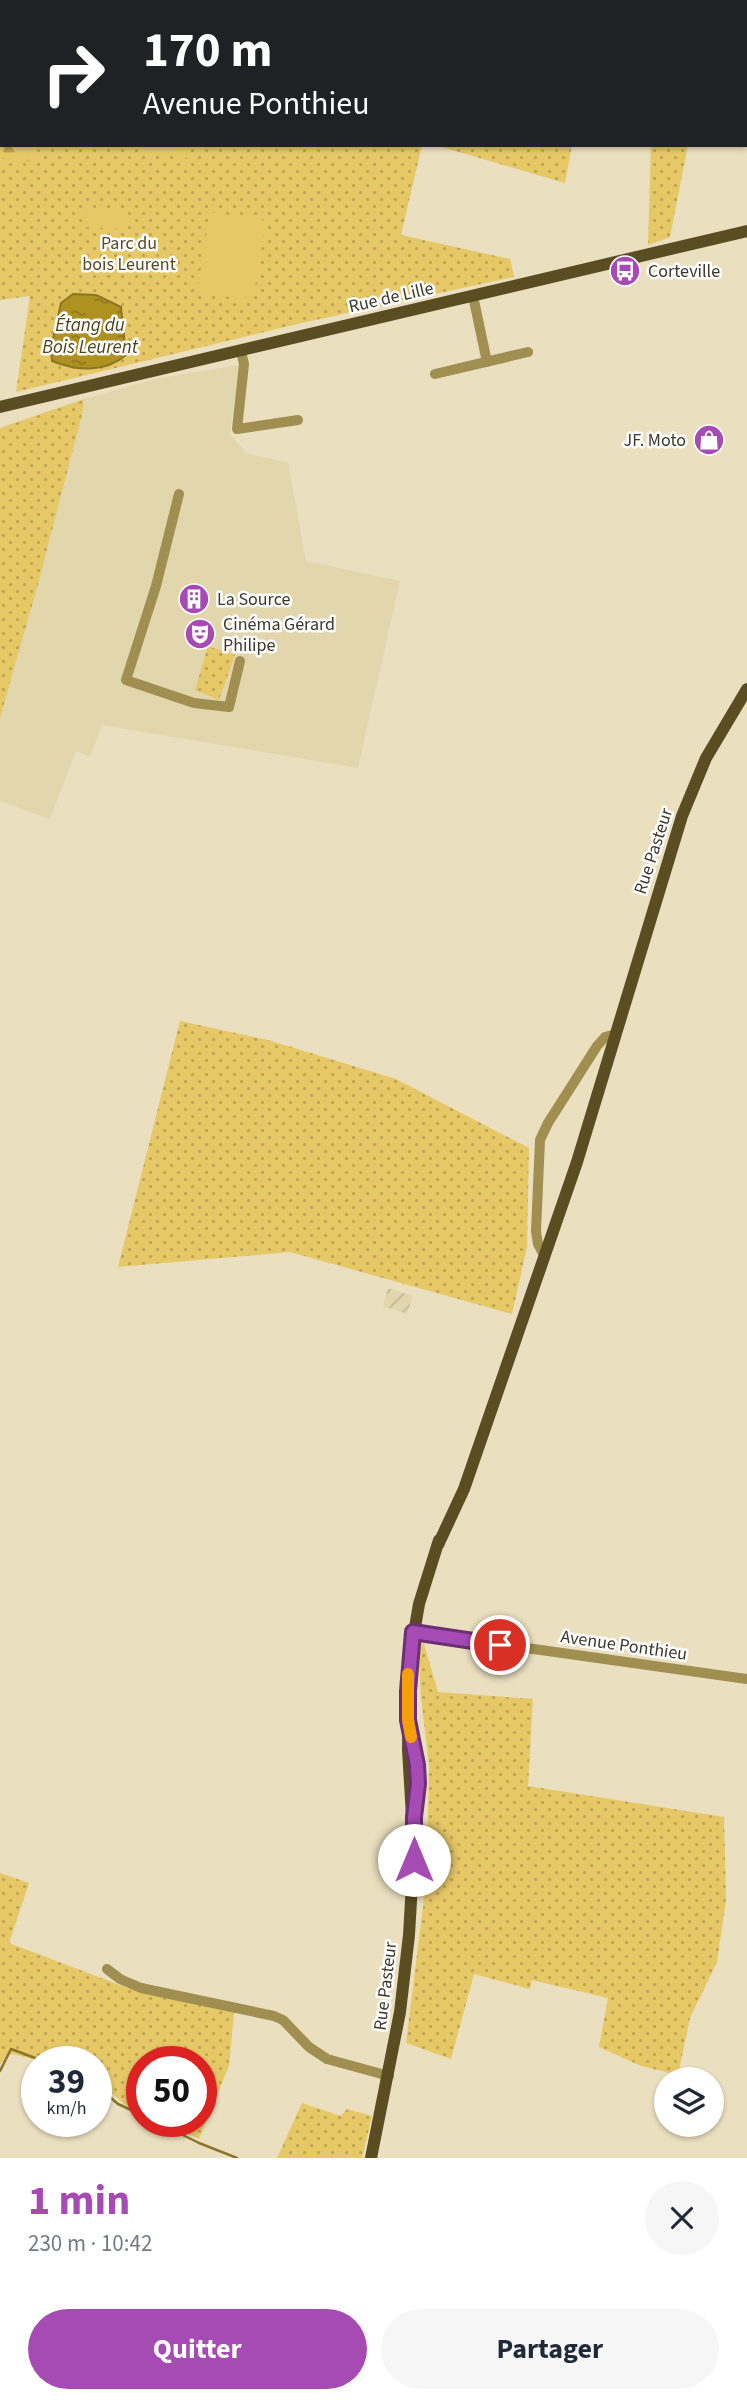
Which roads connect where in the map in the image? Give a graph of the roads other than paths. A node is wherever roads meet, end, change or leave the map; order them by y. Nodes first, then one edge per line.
1 (743, 233) edge
2 (473, 296) junction
3 (241, 351) junction
4 (528, 352) dead end
5 (487, 362) junction
6 (436, 374) dead end
7 (55, 396) junction
8 (0, 407) edge
9 (0, 414) edge
10 (298, 420) dead end
11 (179, 494) dead end
12 (240, 661) dead end
13 (747, 689) edge
14 (616, 1034) junction
15 (544, 1255) junction
16 (413, 1632) junction
17 (747, 1679) edge
18 (107, 1969) dead end
19 (388, 2076) junction
20 (372, 2158) edge

1 - 2 main road, Rue de Lille
2 - 3 main road, Rue de Lille
2 - 5 street
3 - 7 main road, Rue de Lille
3 - 10 street
4 - 5 street
5 - 6 street
7 - 8 main road, Rue de Lille
7 - 9 main road, Rue de Lille
11 - 12 street
13 - 14 main road, Rue Pasteur
14 - 15 main road, Rue Pasteur
14 - 15 street
15 - 16 main road, Rue Pasteur
16 - 17 street, Avenue Ponthieu
16 - 19 main road, Rue Pasteur
18 - 19 street
19 - 20 main road, Rue Pasteur

